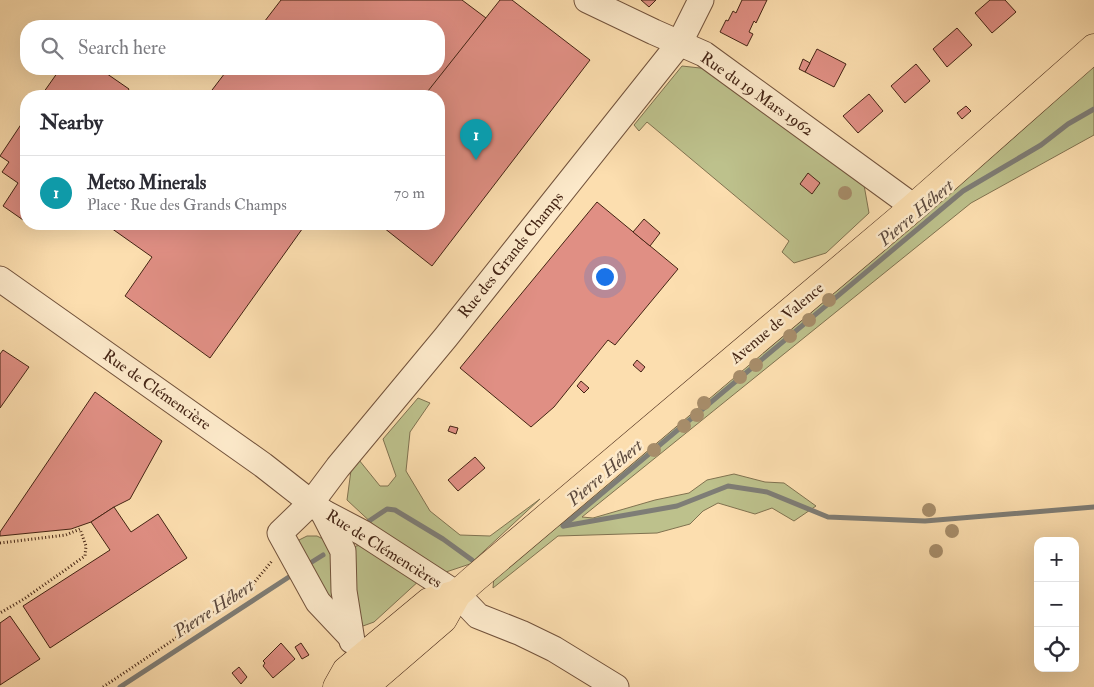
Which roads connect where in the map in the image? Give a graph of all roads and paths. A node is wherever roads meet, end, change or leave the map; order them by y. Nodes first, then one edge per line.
1 (587, 0) edge
2 (701, 0) edge
3 (679, 44) junction
4 (1094, 48) edge
5 (914, 207) junction
6 (0, 279) edge
7 (317, 507) junction
8 (363, 533) junction
9 (0, 543) edge
10 (343, 550) junction
11 (289, 557) junction
12 (458, 594) junction
13 (0, 613) edge
14 (364, 664) edge
15 (592, 680) edge
16 (102, 687) edge
17 (337, 687) edge
18 (616, 687) edge

1 - 3 street, Rue du 19 Mars 1962
2 - 3 street, Rue des Grands Champs
3 - 5 street, Rue du 19 Mars 1962
3 - 7 street, Rue des Grands Champs
4 - 5 main road, Avenue de Valence
5 - 12 main road, Avenue de Valence
6 - 7 street, Rue de Clémencière
7 - 8 street, Rue de Clémencières
7 - 10 street
7 - 11 street, Rue des Grands Champs
8 - 10 street
8 - 12 street, Rue de Clémencières
9 - 13 path
10 - 14 street
11 - 14 street
11 - 16 path
12 - 14 main road, Avenue de Valence
12 - 15 street, Rue de Clémencières
14 - 17 main road, Avenue de Valence
15 - 18 street, Rue de Clémencières

